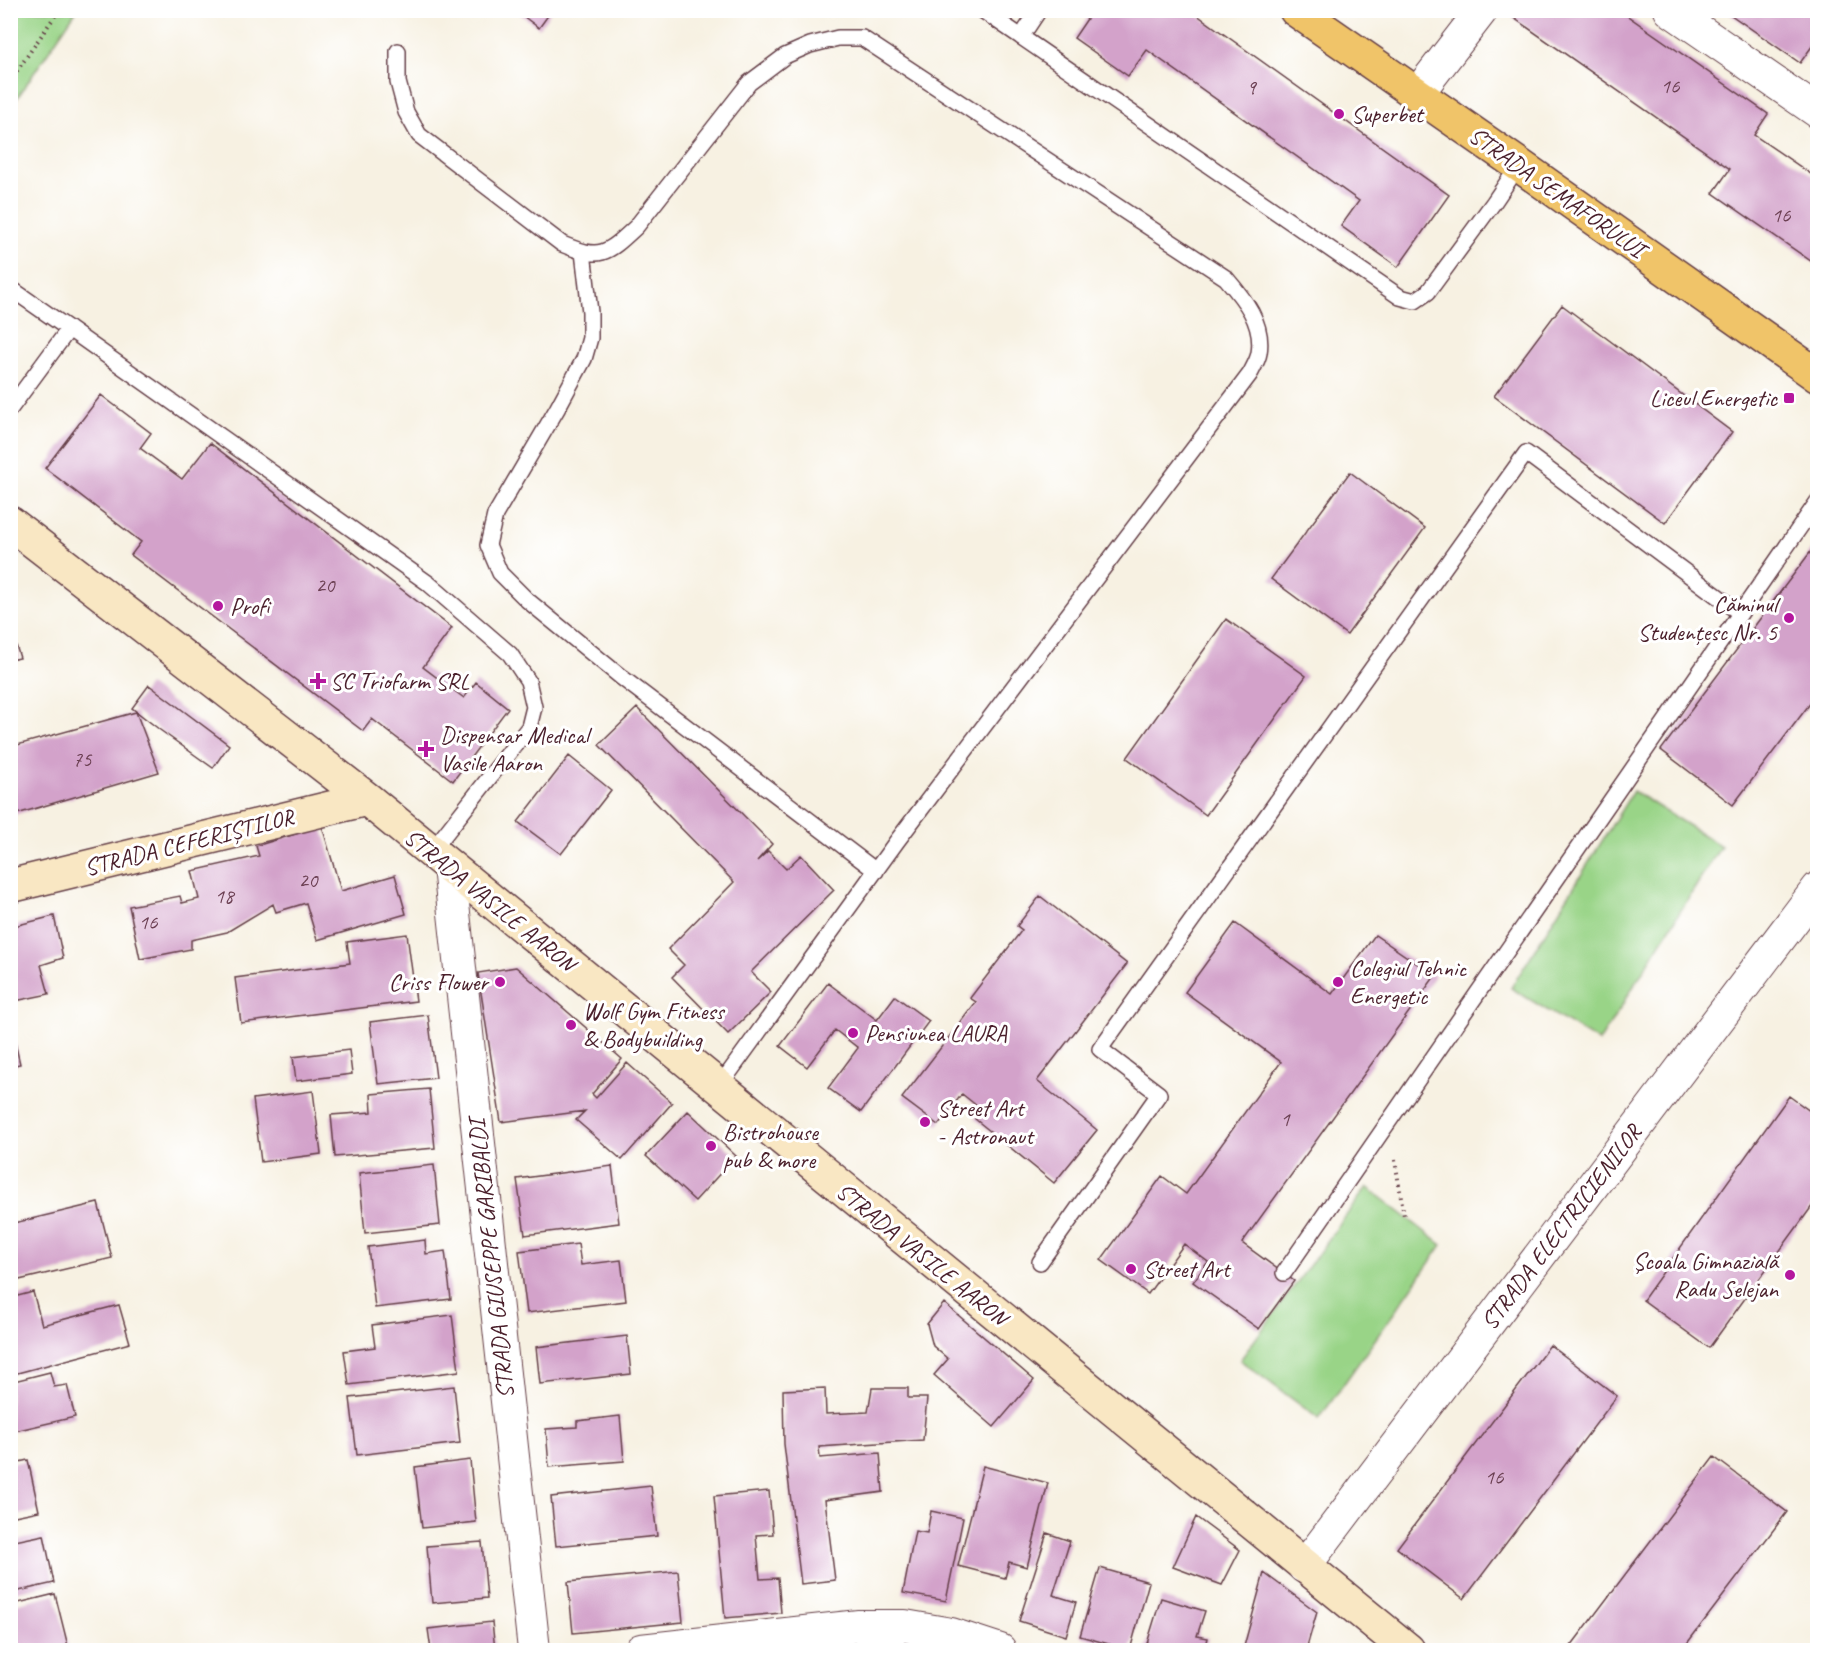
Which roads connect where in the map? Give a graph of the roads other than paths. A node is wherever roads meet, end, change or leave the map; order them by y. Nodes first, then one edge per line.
1 (982, 10) edge
2 (1039, 10) edge
3 (1296, 10) edge
4 (1482, 10) edge
5 (1670, 10) edge
6 (1021, 37) junction
7 (398, 51) dead end
8 (1417, 94) junction
9 (1818, 112) edge
10 (1519, 165) junction
11 (583, 252) junction
12 (10, 288) edge
13 (69, 329) junction
14 (1818, 376) edge
15 (10, 409) edge
16 (1818, 501) edge
17 (15, 532) edge
18 (1740, 613) junction
19 (367, 799) junction
20 (440, 860) junction
21 (876, 870) junction
22 (10, 886) edge
23 (1818, 888) edge
24 (718, 1088) junction
25 (1040, 1263) dead end
26 (1284, 1273) dead end
27 (1304, 1567) junction
28 (534, 1650) edge
29 (641, 1650) edge
30 (1000, 1650) edge
31 (1408, 1650) edge

1 - 6 lane
2 - 6 lane
3 - 8 main road, STRADA SEMAFORULUI
4 - 8 street
5 - 9 street
6 - 10 lane
7 - 11 lane
8 - 10 main road, STRADA SEMAFORULUI
10 - 14 main road, STRADA SEMAFORULUI
11 - 21 lane
11 - 21 lane
12 - 13 lane
13 - 15 lane
13 - 20 lane
16 - 18 lane
17 - 19 street, STRADA VASILE AARON
18 - 25 lane
18 - 26 lane
19 - 20 street, STRADA VASILE AARON
19 - 22 street, STRADA CEFERIȘTILOR
20 - 24 street, STRADA VASILE AARON
20 - 28 street, STRADA GIUSEPPE GARIBALDI
21 - 24 lane
23 - 27 street, STRADA ELECTRICIENILOR
24 - 27 street, STRADA VASILE AARON
27 - 31 street, STRADA VASILE AARON
29 - 30 street

